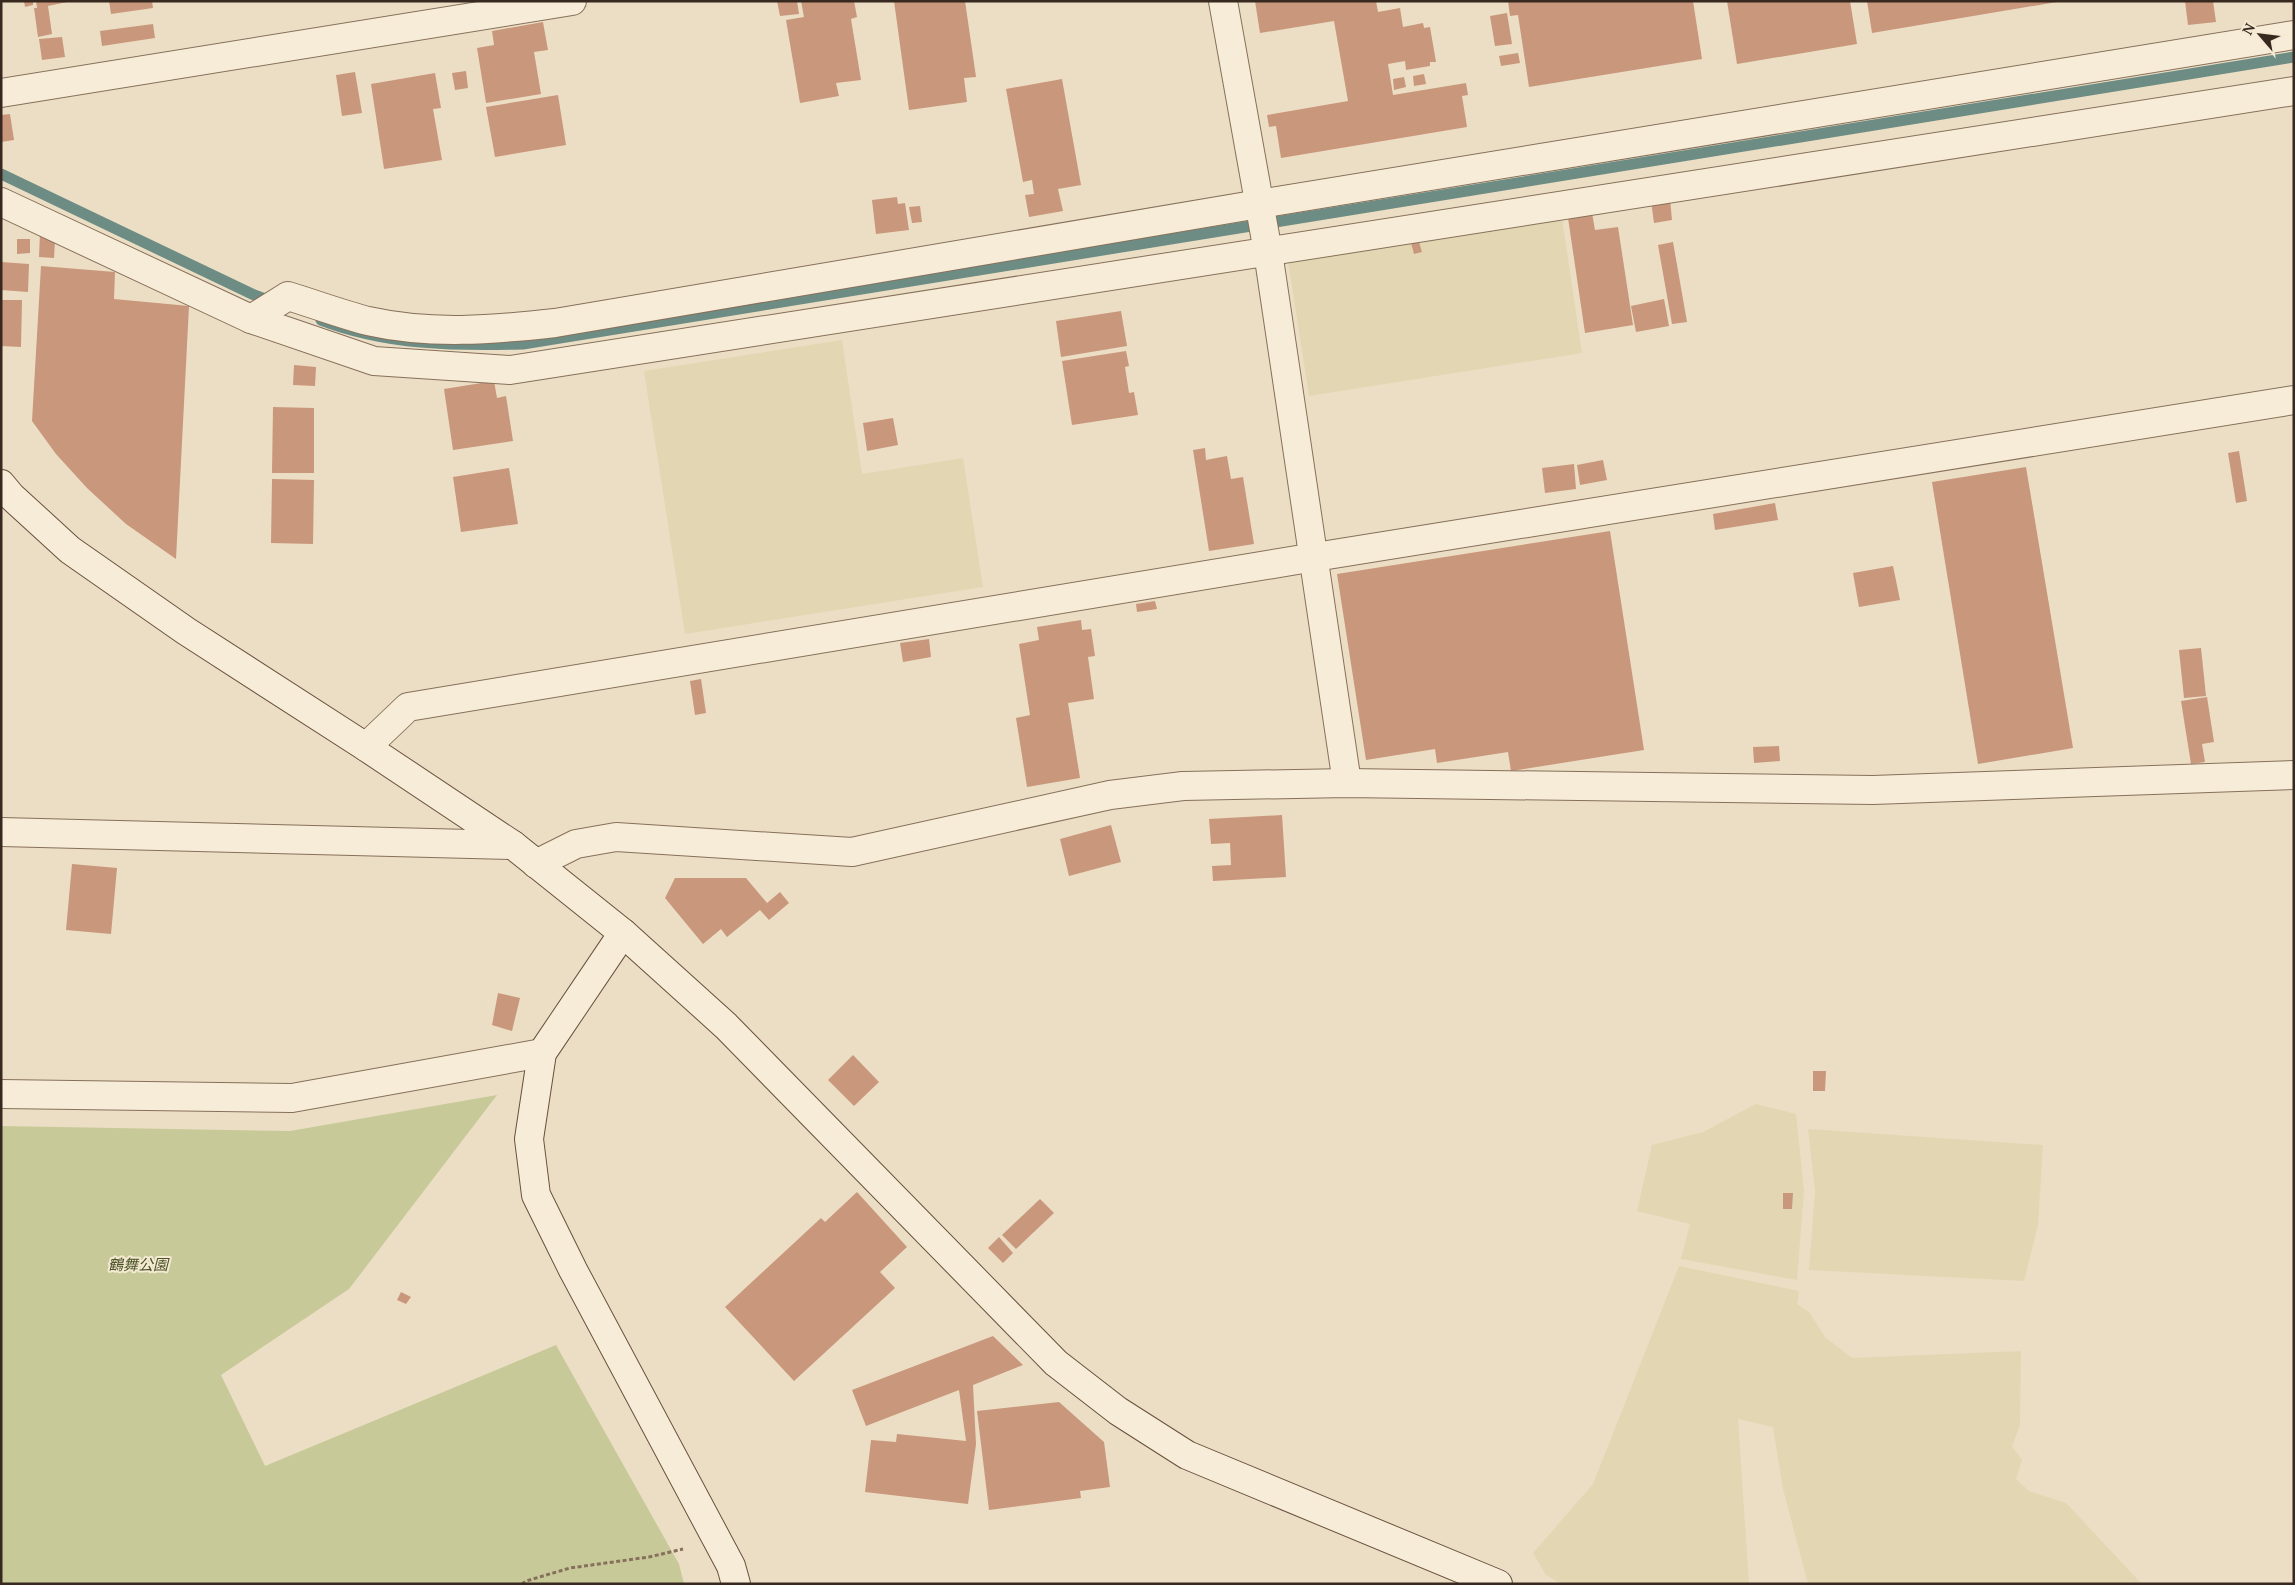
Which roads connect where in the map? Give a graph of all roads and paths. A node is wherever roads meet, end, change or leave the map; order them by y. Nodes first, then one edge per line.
1 (572, 1) edge
2 (1224, 1) edge
3 (2294, 35) edge
4 (2294, 91) edge
5 (1, 93) edge
6 (1, 202) edge
7 (1259, 204) junction
8 (1268, 252) junction
9 (251, 319) junction
10 (2294, 400) edge
11 (1, 484) edge
12 (1315, 557) junction
13 (366, 747) junction
14 (2294, 775) edge
15 (1347, 783) junction
16 (1, 832) edge
17 (514, 845) junction
18 (536, 864) junction
19 (623, 933) junction
20 (542, 1053) junction
21 (1, 1094) edge
22 (718, 1542) junction
23 (522, 1584) edge
24 (736, 1584) edge
25 (1498, 1584) edge

1 - 5 street
2 - 7 street
3 - 7 street
4 - 8 street
6 - 9 street
7 - 8 street
7 - 9 street
8 - 9 street
8 - 12 street
10 - 12 street
11 - 13 street
12 - 13 street
12 - 15 street
13 - 17 street
14 - 15 street
15 - 18 street
16 - 17 street
17 - 18 street
18 - 19 street
19 - 20 street
19 - 25 street
20 - 21 street
20 - 22 street
22 - 23 path
22 - 24 street

